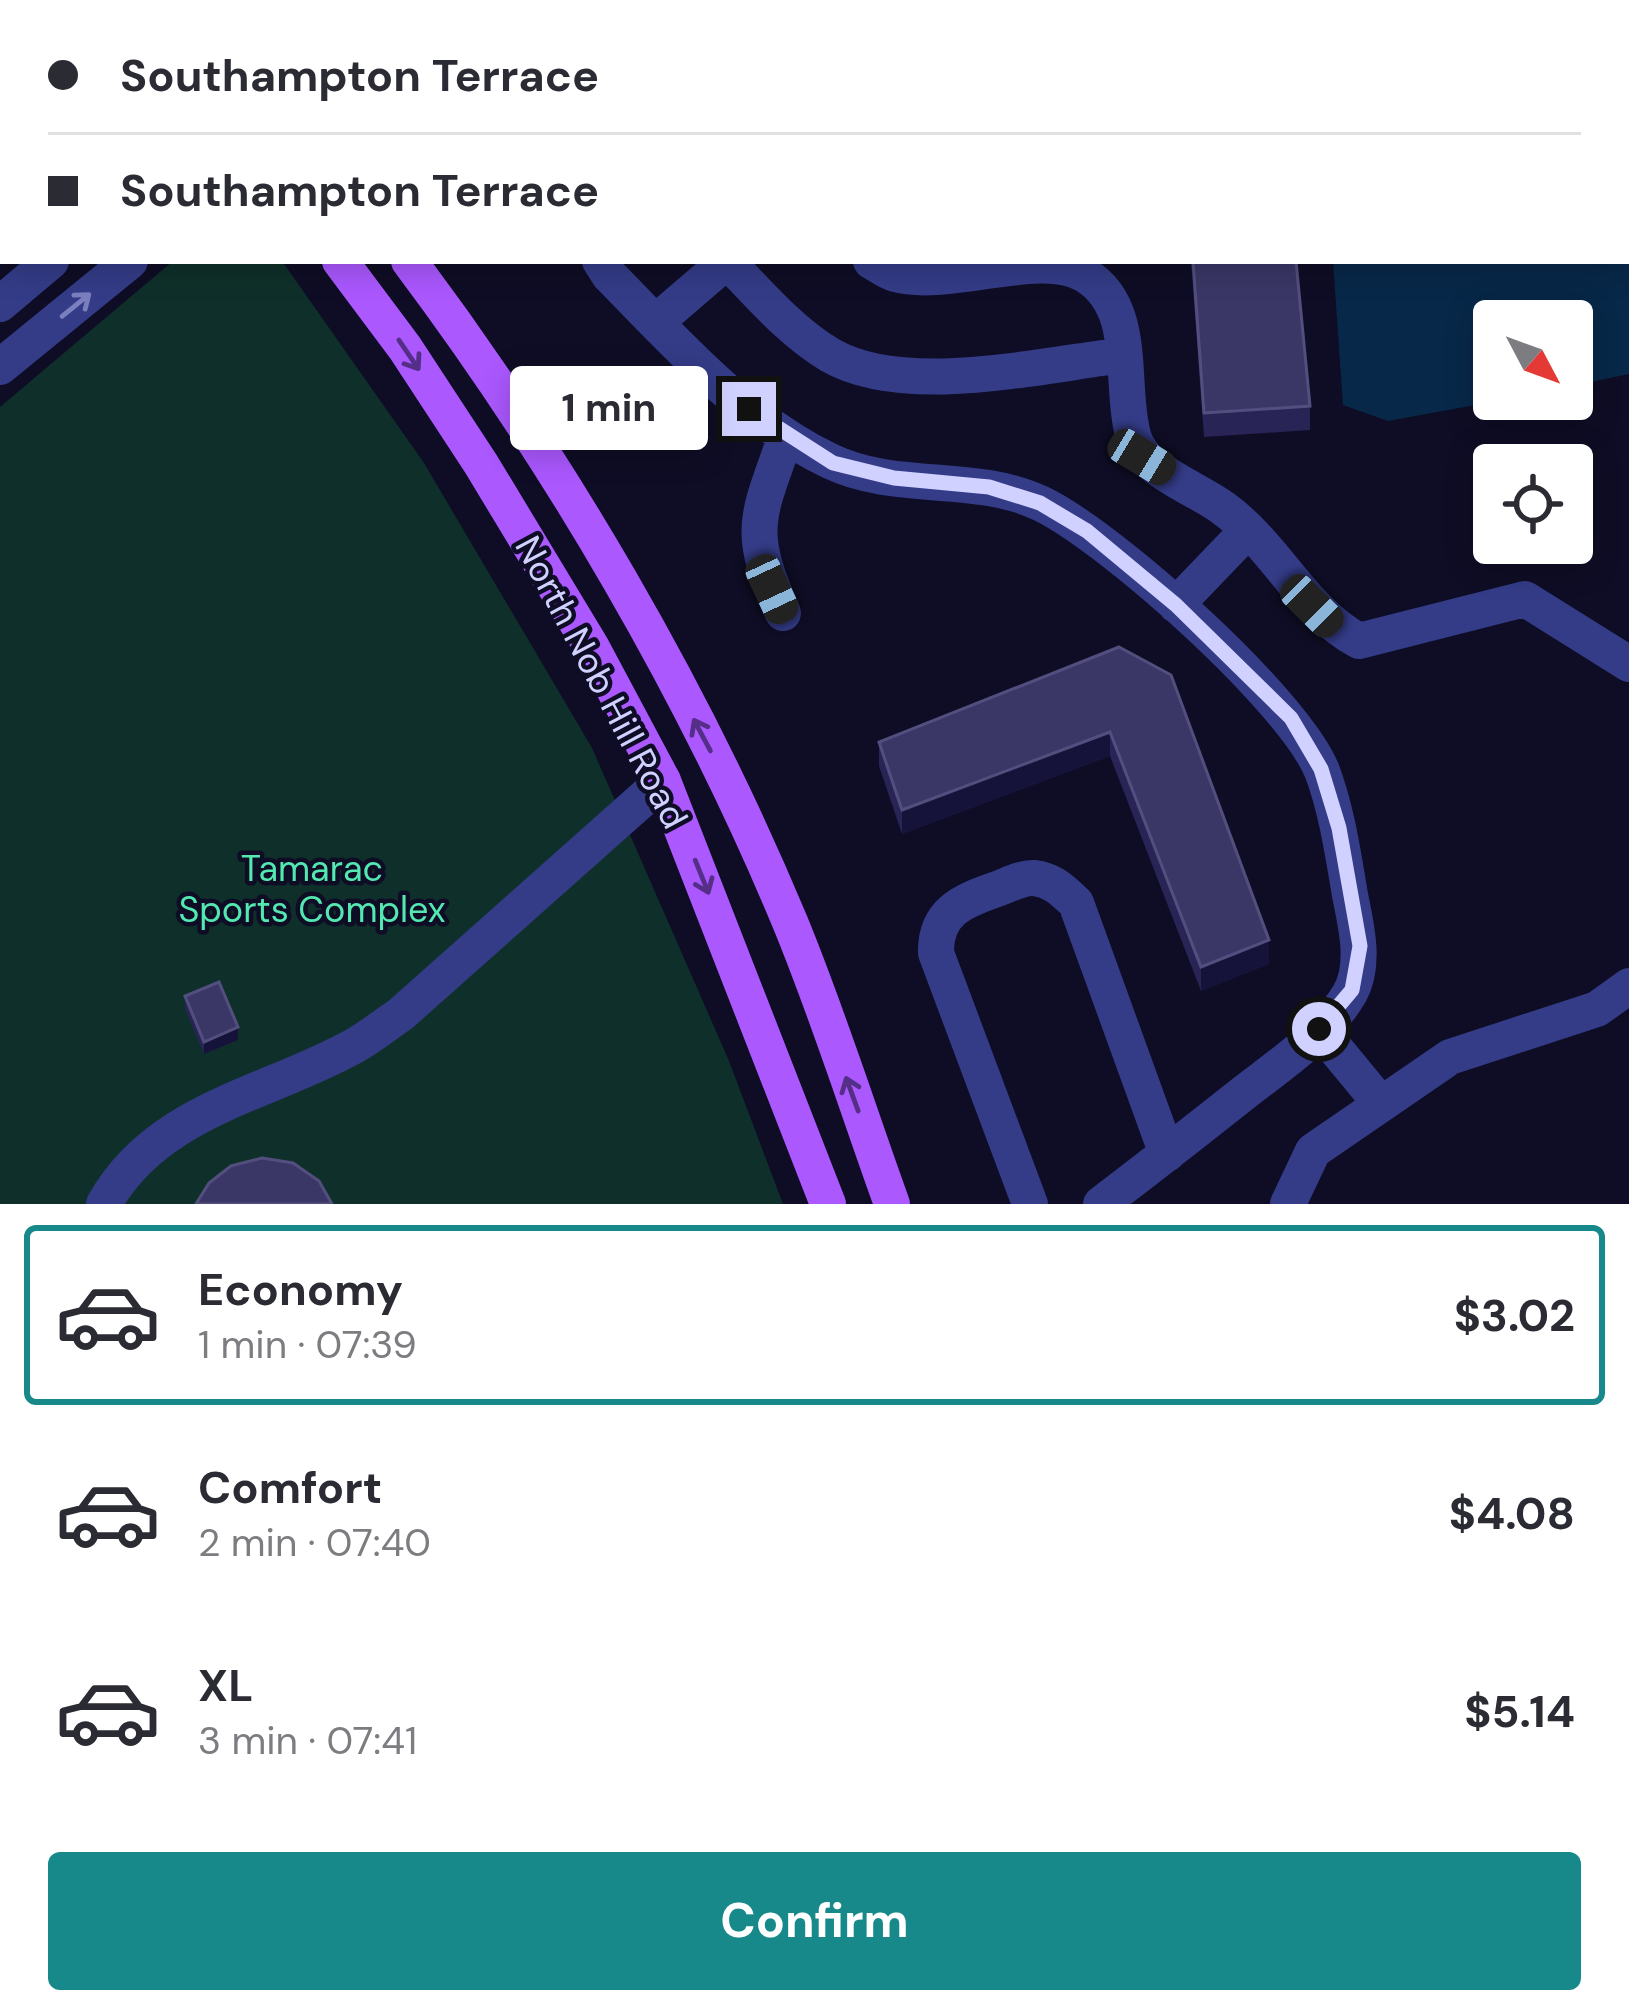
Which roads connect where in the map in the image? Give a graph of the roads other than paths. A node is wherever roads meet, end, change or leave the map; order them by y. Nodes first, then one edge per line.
1 (46, 264) edge
2 (126, 264) edge
3 (342, 264) edge
4 (412, 264) edge
5 (603, 264) edge
6 (724, 264) edge
7 (730, 264) edge
8 (877, 264) edge
9 (6, 288) edge
10 (656, 322) junction
11 (1124, 355) junction
12 (0, 367) edge
13 (786, 436) junction
14 (1248, 530) junction
15 (1176, 605) junction
16 (784, 613) dead end
17 (1629, 664) edge
18 (663, 782) junction
19 (1629, 986) edge
20 (1319, 1029) junction
21 (1382, 1104) junction
22 (1167, 1154) junction
23 (104, 1204) edge
24 (828, 1204) edge
25 (892, 1204) edge
26 (1030, 1204) edge
27 (1101, 1204) edge
28 (1288, 1204) edge

1 - 9 street
12 -> 2 street
3 -> 18 main road, North Nob Hill Road
25 -> 4 main road, North Nob Hill Road
5 - 10 street
6 - 10 street
7 - 11 street
8 - 11 street
10 - 13 street
11 - 14 street
13 - 15 street
13 - 16 street
14 - 15 street
14 - 17 street
15 - 20 street
18 - 23 street
18 -> 24 main road, North Nob Hill Road
19 - 21 street
20 - 21 street
20 - 22 street
21 - 28 street
22 - 26 street
22 - 27 street

